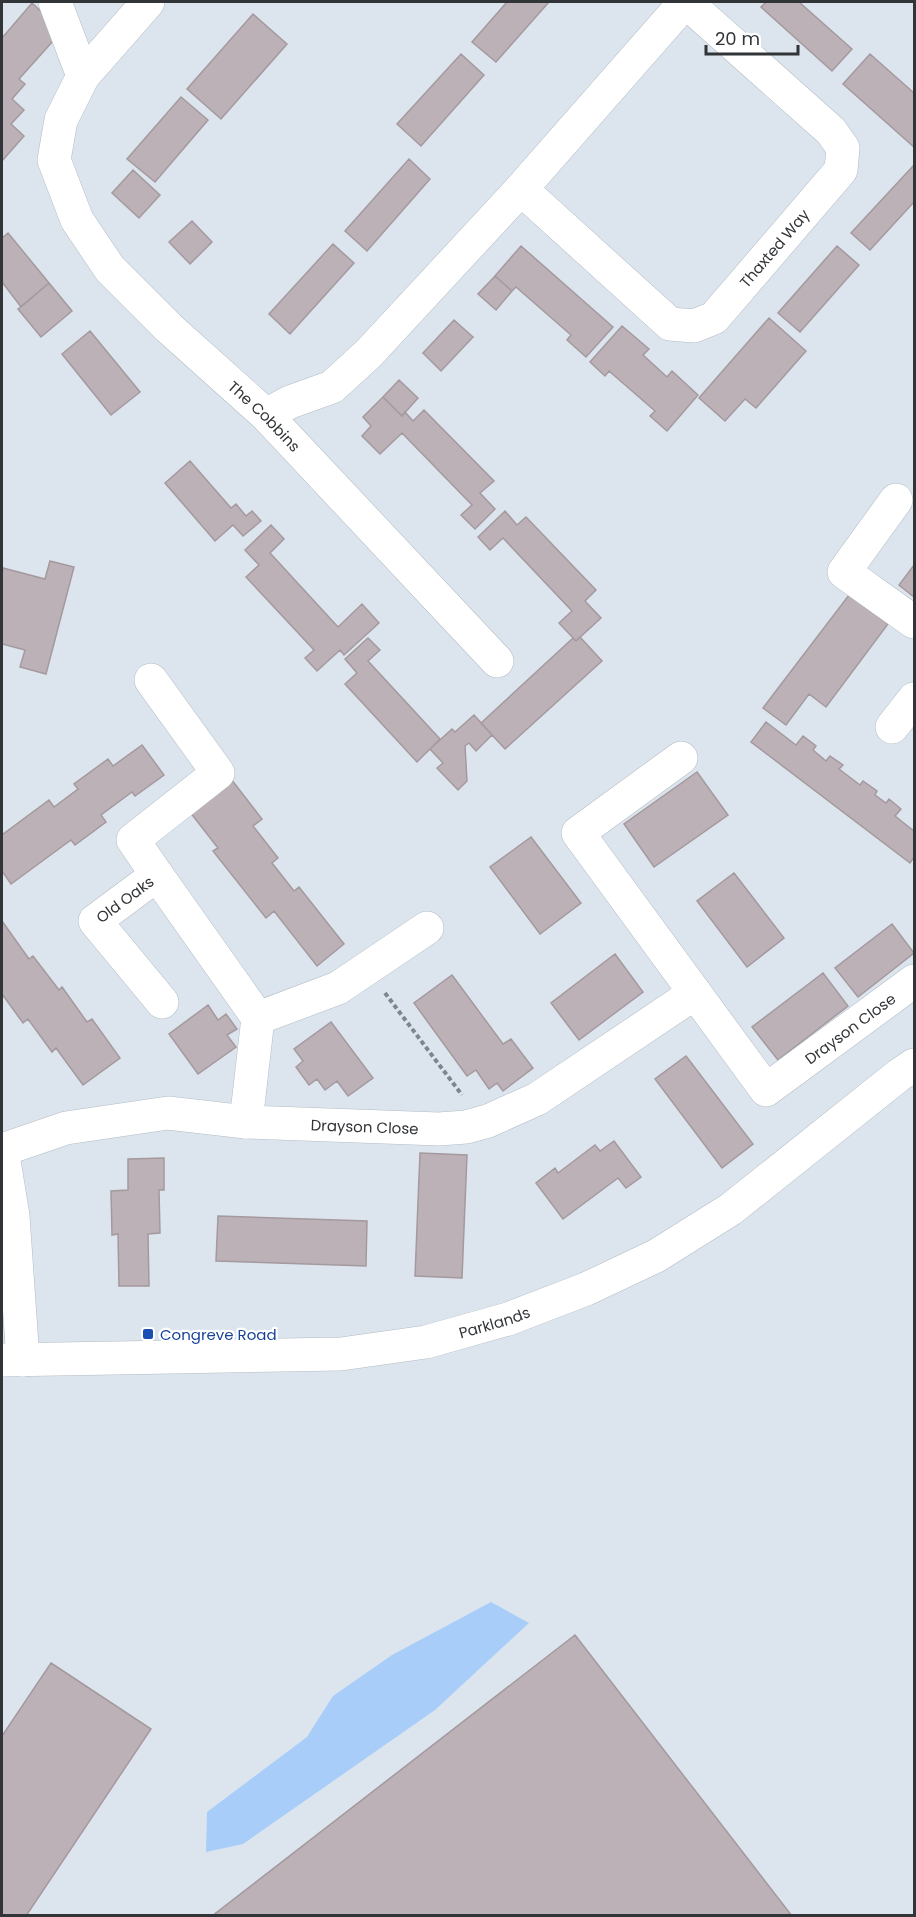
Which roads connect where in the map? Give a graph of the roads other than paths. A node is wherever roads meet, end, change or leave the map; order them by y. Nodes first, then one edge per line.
1 (55, 2) edge
2 (148, 2) edge
3 (686, 2) edge
4 (83, 76) junction
5 (520, 189) junction
6 (266, 415) junction
7 (896, 500) dead end
8 (915, 622) edge
9 (497, 661) dead end
10 (152, 680) dead end
11 (915, 699) edge
12 (892, 728) dead end
13 (681, 758) dead end
14 (157, 875) junction
15 (427, 928) dead end
16 (915, 981) edge
17 (695, 993) junction
18 (162, 1002) dead end
19 (258, 1018) junction
20 (915, 1065) edge
21 (246, 1122) junction
22 (2, 1150) edge
23 (12, 1360) edge

1 - 4 street
2 - 4 street
3 - 5 street, Thaxted Way
3 - 5 street, Thaxted Way
4 - 6 street, The Cobbins
5 - 6 street, Thaxted Way
6 - 9 street, The Cobbins
7 - 8 street
10 - 14 street
11 - 12 street
13 - 17 street, Drayson Close
14 - 18 street, Old Oaks
14 - 19 street, Old Oaks
15 - 19 street
16 - 17 street, Drayson Close
17 - 21 street, Drayson Close
19 - 21 street
20 - 23 street, Parklands
21 - 22 street, Drayson Close
22 - 23 street

